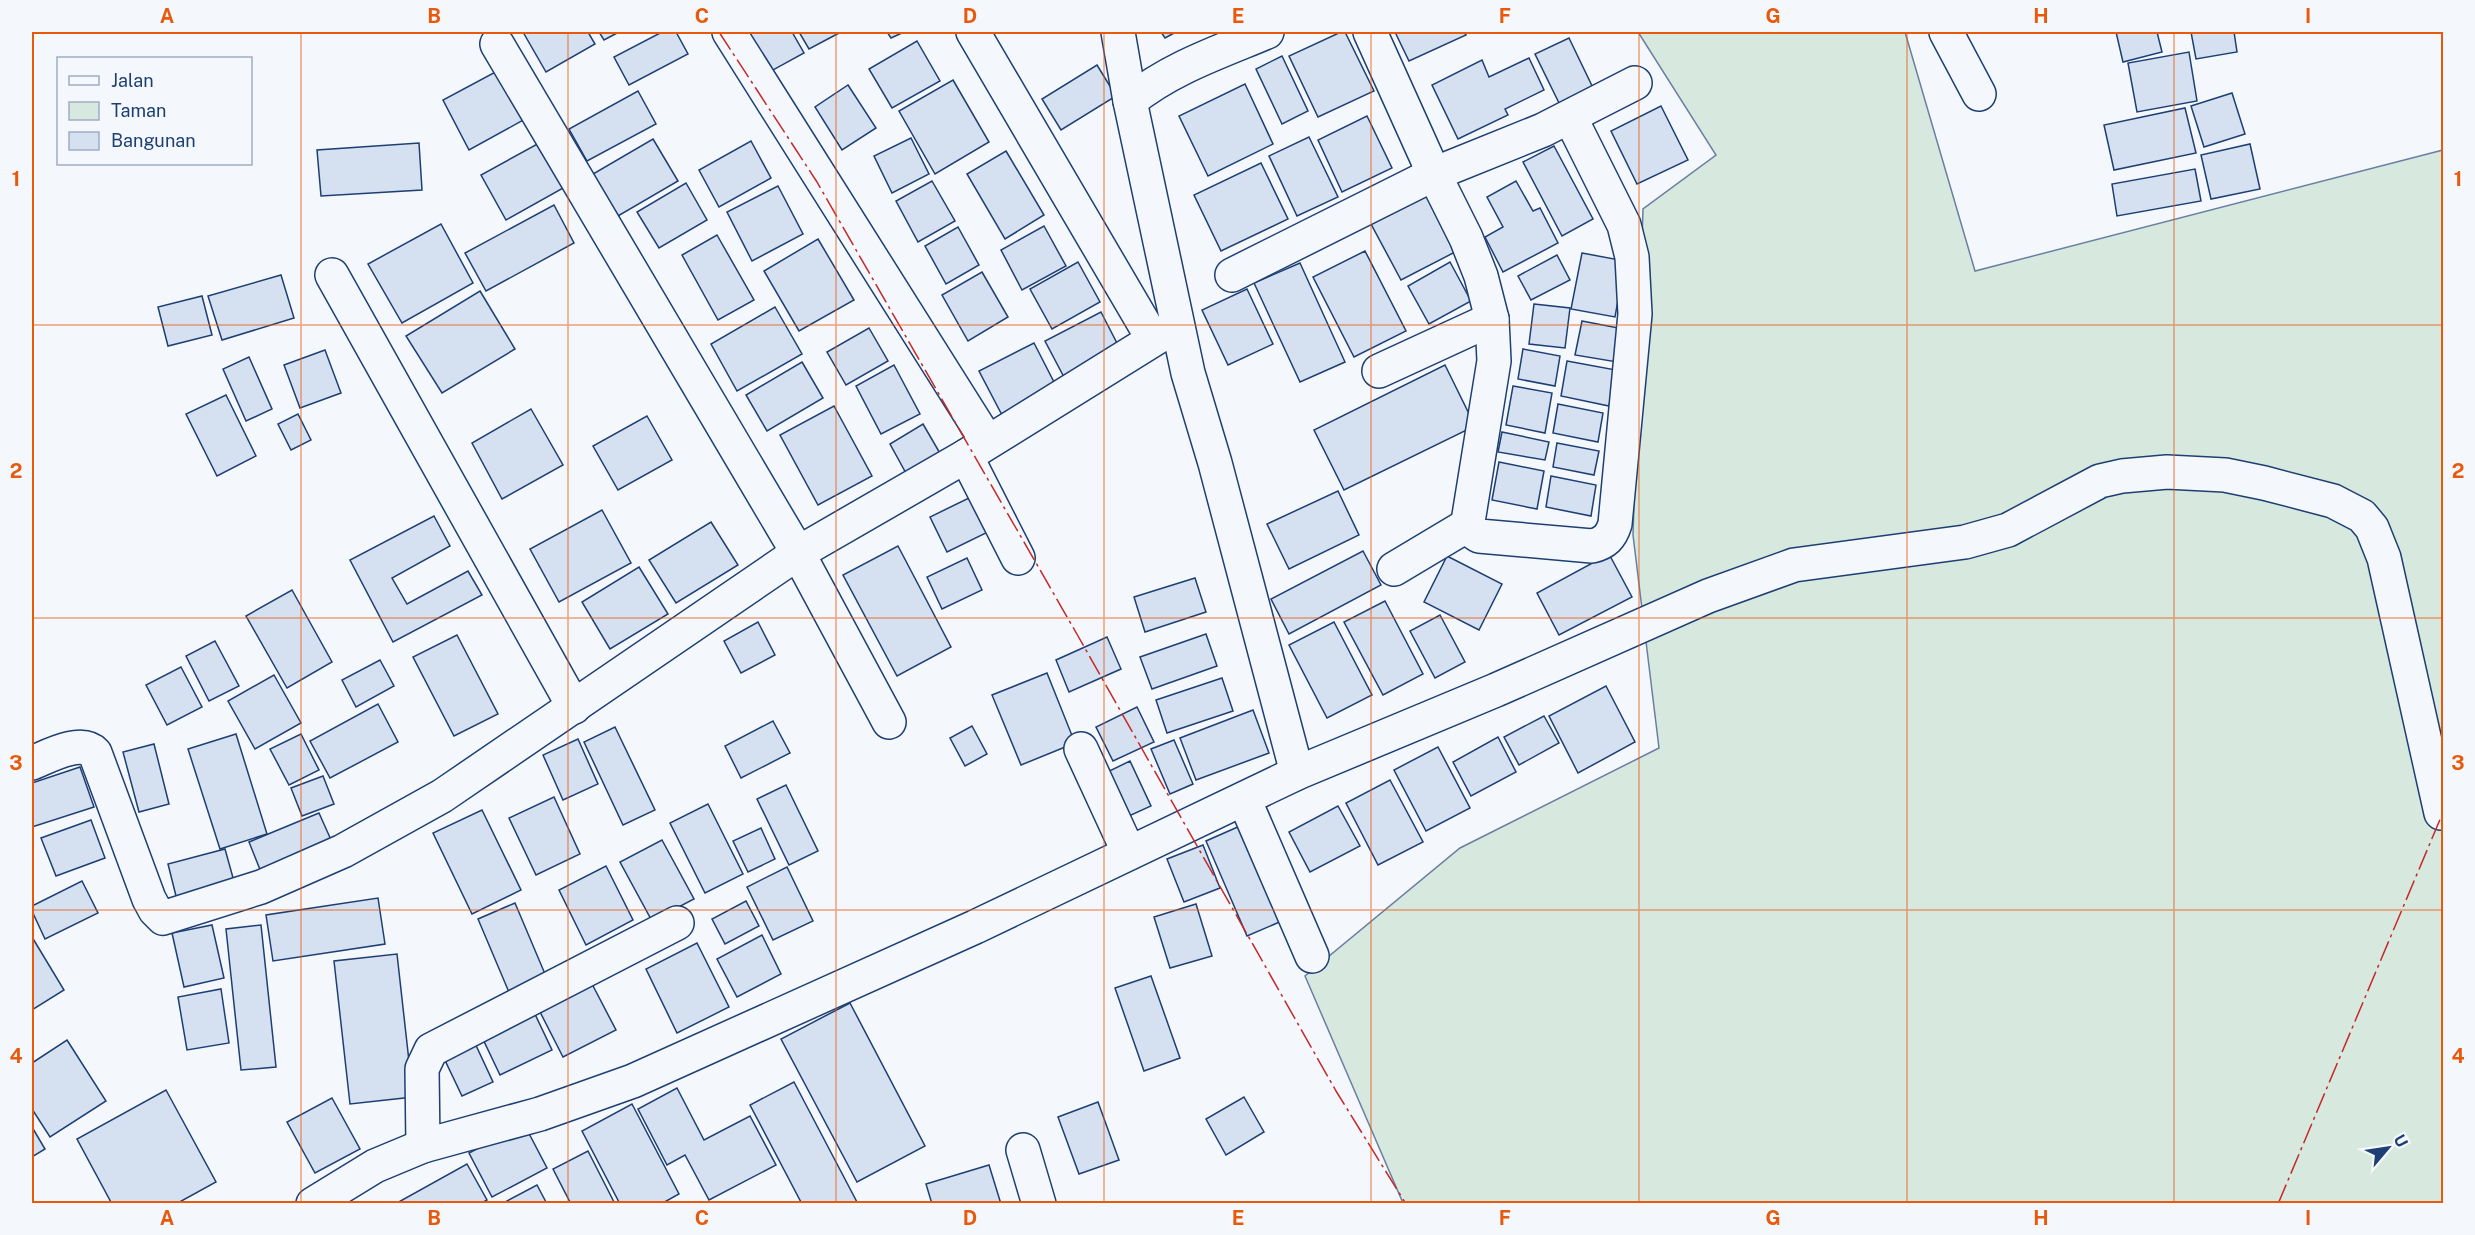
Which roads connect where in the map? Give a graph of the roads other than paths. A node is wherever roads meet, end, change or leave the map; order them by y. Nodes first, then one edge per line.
1 (729, 32) edge
2 (973, 32) edge
3 (1118, 32) edge
4 (1267, 32) edge
5 (1370, 32) edge
6 (1946, 32) edge
7 (497, 44) dead end
8 (1635, 83) dead end
9 (1979, 94) dead end
10 (1130, 101) junction
11 (1570, 117) junction
12 (1434, 174) junction
13 (332, 275) dead end
14 (1232, 275) dead end
15 (1492, 319) junction
16 (1165, 332) junction
17 (1379, 371) dead end
18 (977, 448) junction
19 (1466, 526) junction
20 (798, 553) junction
21 (1018, 558) dead end
22 (1394, 570) dead end
23 (574, 707) junction
24 (889, 722) dead end
25 (1082, 749) dead end
26 (32, 763) edge
27 (1297, 773) junction
28 (1244, 799) junction
29 (2441, 813) dead end
30 (1129, 853) junction
31 (677, 923) dead end
32 (1312, 956) dead end
33 (423, 1146) junction
34 (1023, 1150) dead end
35 (312, 1203) edge
36 (1039, 1203) edge

1 - 18 street
2 - 16 street
3 - 10 street
4 - 10 street
5 - 12 street
6 - 9 street
7 - 20 street
8 - 11 street
10 - 16 street
11 - 12 street
11 - 19 street
12 - 14 street
12 - 15 street
13 - 23 street
15 - 17 street
15 - 19 street
16 - 18 street
16 - 27 street
18 - 20 street
18 - 21 street
19 - 22 street
20 - 23 street
20 - 24 street
23 - 26 street
25 - 30 street
27 - 28 street
27 - 29 street
28 - 30 street
28 - 32 street
30 - 33 street
31 - 33 street
33 - 35 street
34 - 36 street

